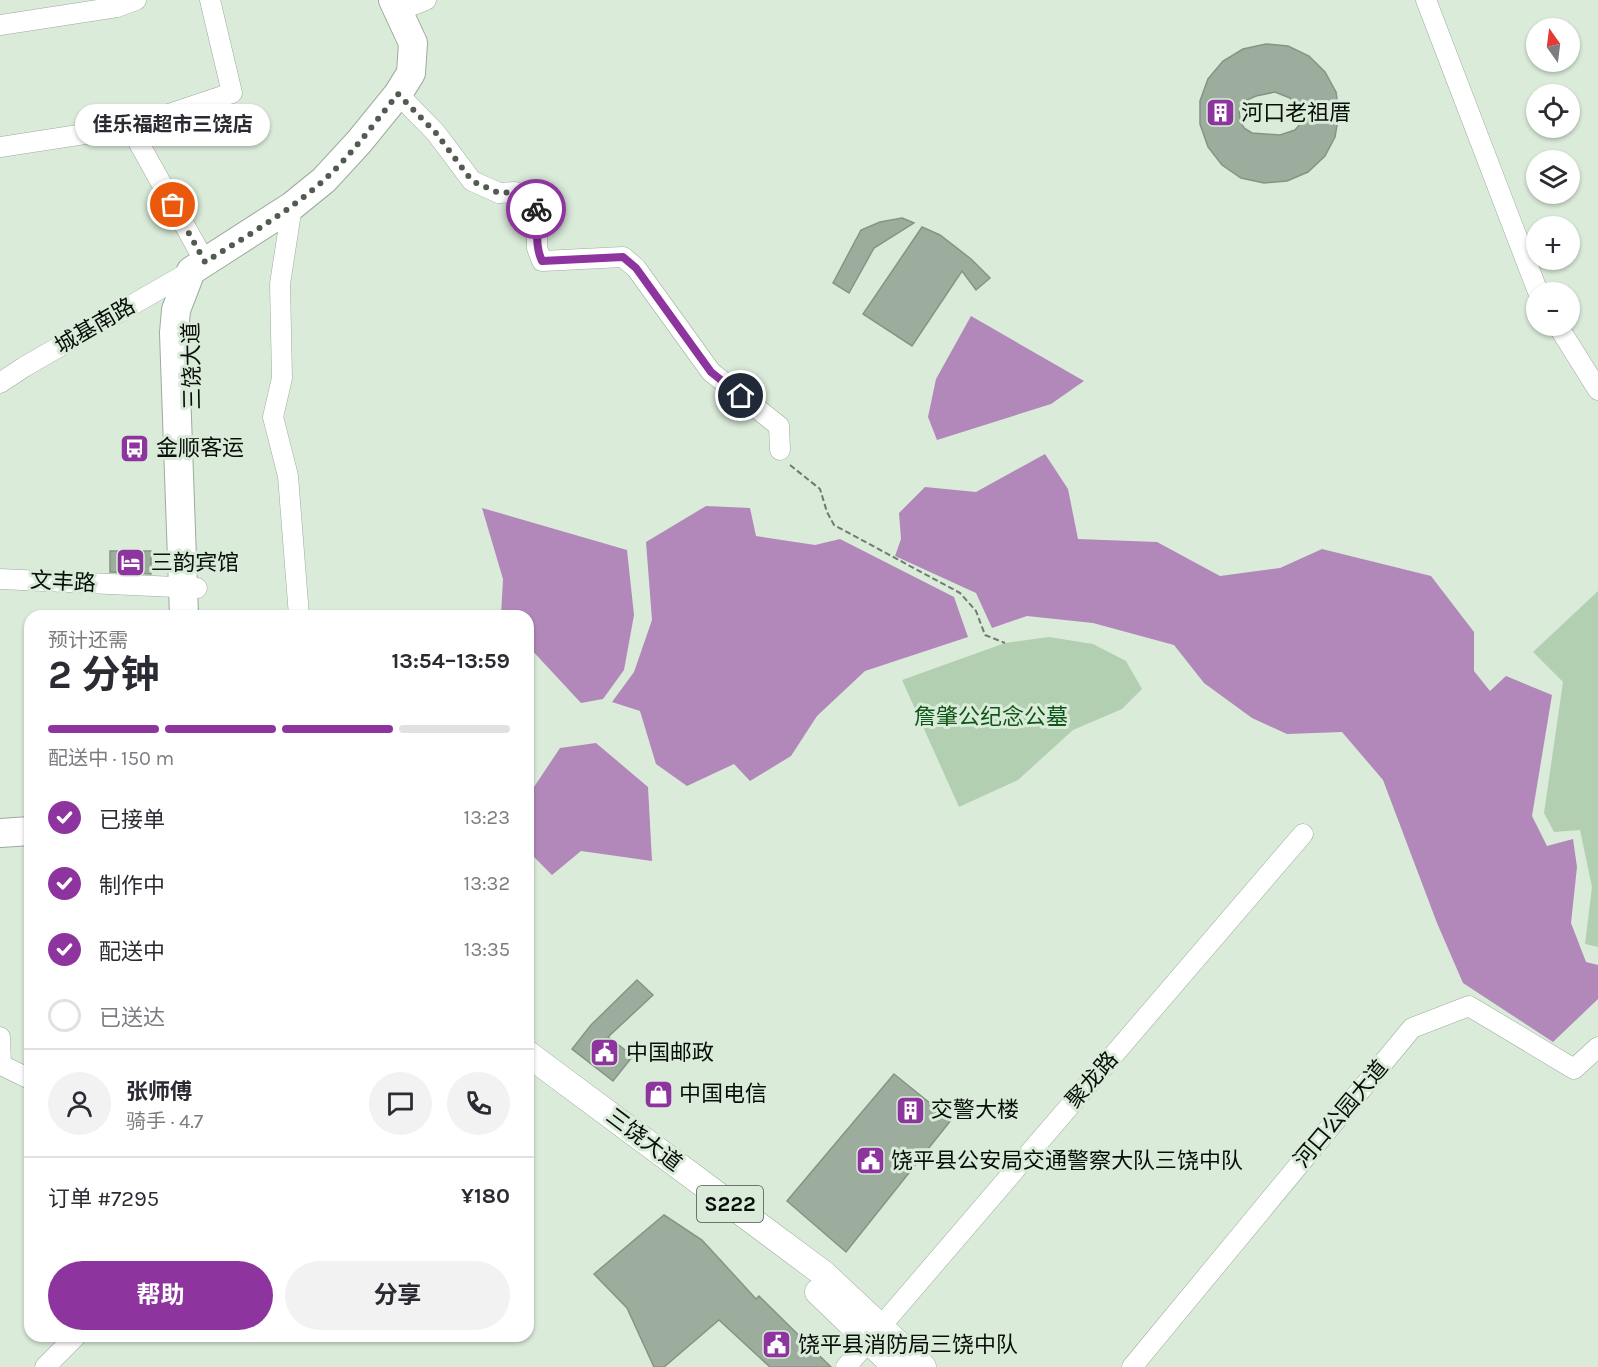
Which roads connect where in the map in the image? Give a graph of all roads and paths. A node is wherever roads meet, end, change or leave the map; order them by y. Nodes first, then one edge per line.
1 (136, 0) edge
2 (210, 0) edge
3 (426, 0) edge
4 (1426, 0) edge
5 (396, 5) edge
6 (0, 25) edge
7 (398, 94) junction
8 (130, 127) junction
9 (0, 147) edge
10 (292, 206) junction
11 (198, 267) junction
12 (1534, 282) edge
13 (167, 297) junction
14 (1564, 336) edge
15 (0, 383) edge
16 (1598, 390) edge
17 (780, 450) joint
18 (0, 579) edge
19 (190, 588) junction
20 (185, 610) edge
21 (197, 610) edge
22 (299, 610) edge
23 (1005, 643) dead end
24 (24, 822) edge
25 (0, 824) edge
26 (24, 831) edge
27 (0, 833) edge
28 (1303, 834) dead end
29 (0, 1036) edge
30 (1598, 1047) edge
31 (534, 1057) edge
32 (24, 1076) edge
33 (534, 1077) edge
34 (875, 1334) junction
35 (70, 1342) edge
36 (45, 1367) edge
37 (846, 1367) edge
38 (896, 1367) edge
39 (923, 1367) edge
40 (1132, 1367) edge

1 - 6 street
2 - 8 street
3 - 5 street
4 - 12 street
5 - 7 highway
7 - 10 highway
7 - 17 street
8 - 9 street
8 - 11 street
10 - 11 highway
10 - 22 street
11 - 13 highway, 三饶大道
11 - 19 highway, 三饶大道
13 - 15 street, 城基南路
13 - 19 highway, 三饶大道
14 - 16 street
17 - 23 path
18 - 19 street, 文丰路
19 - 20 highway, 三饶大道
19 - 21 highway, 三饶大道
24 - 25 highway
26 - 27 highway
28 - 34 street, 聚龙路
29 - 32 street
30 - 40 street, 河口公园大道
31 - 34 main road, 三饶大道 / S222
33 - 34 main road, 三饶大道 / S222
34 - 37 street, 聚龙路
34 - 38 main road, 三饶大道 / S222
34 - 39 main road, 三饶大道 / S222
35 - 36 street

